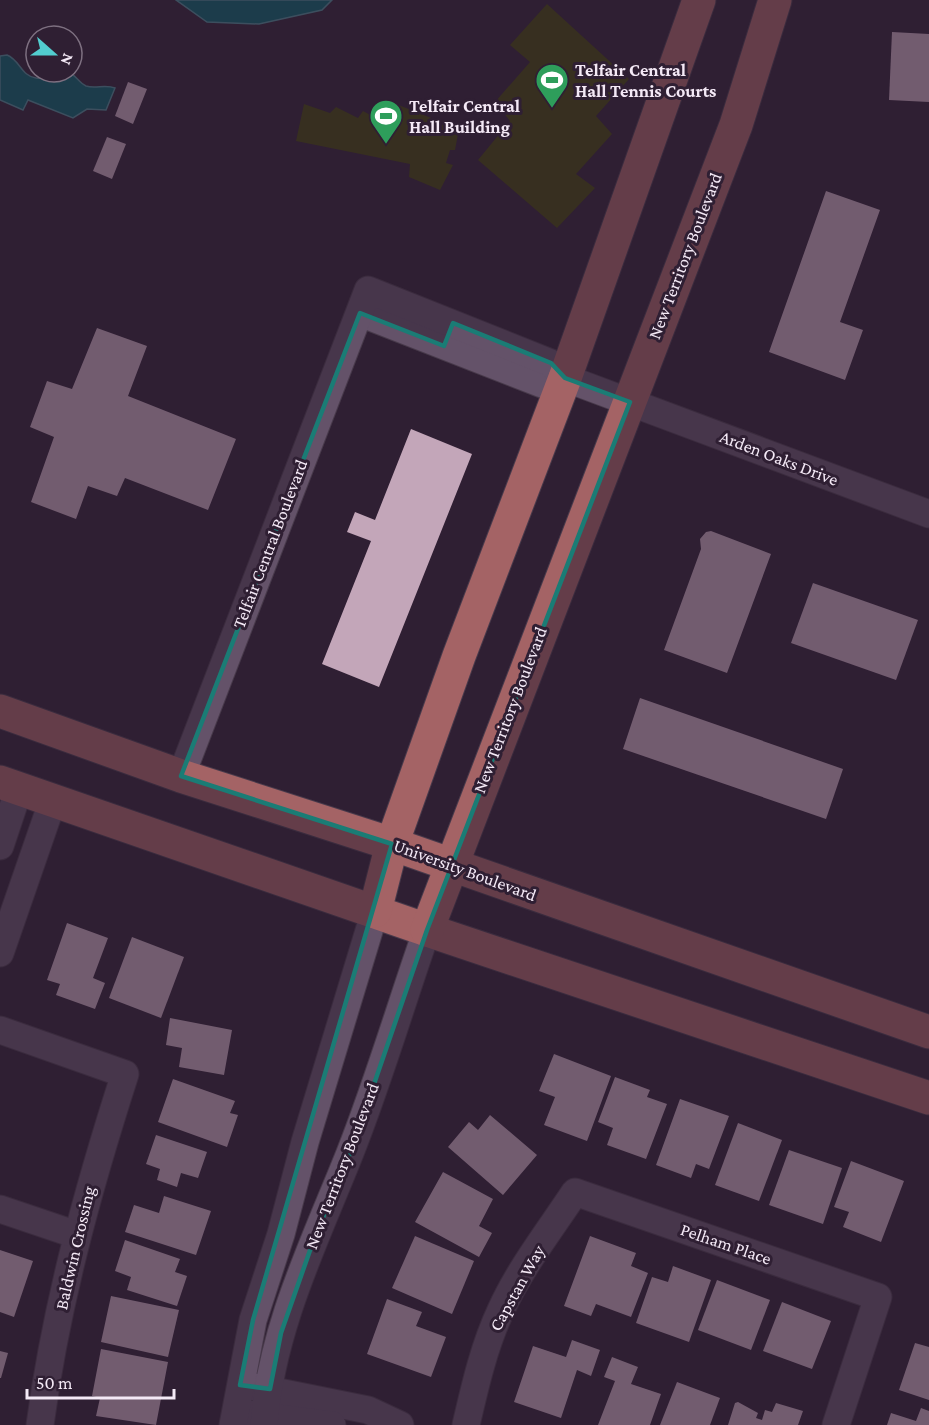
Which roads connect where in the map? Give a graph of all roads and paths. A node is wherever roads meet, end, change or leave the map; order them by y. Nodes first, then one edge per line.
1 (699, 0) edge
2 (775, 0) edge
3 (565, 378) junction
4 (630, 402) junction
5 (929, 514) edge
6 (0, 711) edge
7 (181, 776) junction
8 (10, 786) edge
9 (53, 800) junction
10 (392, 844) junction
11 (0, 846) edge
12 (450, 866) junction
13 (375, 911) junction
14 (426, 930) junction
15 (0, 953) edge
16 (0, 1030) edge
17 (929, 1032) edge
18 (926, 1096) edge
19 (575, 1192) joint
20 (0, 1209) edge
21 (77, 1235) junction
22 (240, 1385) junction
23 (270, 1389) junction
24 (234, 1419) edge
25 (265, 1420) edge
26 (40, 1425) edge
27 (332, 1425) edge
28 (400, 1425) edge
29 (466, 1425) edge
30 (836, 1425) edge

1 - 3 main road, New Territory Boulevard
2 - 4 main road, New Territory Boulevard
3 - 4 street, Telfair Central Boulevard
3 - 7 street, Telfair Central Boulevard
3 - 10 main road, New Territory Boulevard
4 - 5 street, Arden Oaks Drive
4 - 12 main road, New Territory Boulevard
6 - 7 main road, University Boulevard
7 - 10 main road, University Boulevard
8 - 9 main road
8 - 11 street
9 - 13 main road
9 - 15 street
10 - 12 main road, University Boulevard
10 - 13 main road, New Territory Boulevard
12 - 14 main road, New Territory Boulevard
12 - 17 main road, University Boulevard
13 - 14 main road
13 - 22 street, New Territory Boulevard
14 - 18 main road
14 - 23 street, New Territory Boulevard
16 - 21 street, Baldwin Crossing
19 - 29 street, Capstan Way
19 - 30 street, Pelham Place
20 - 21 street
21 - 26 street, Baldwin Crossing
22 - 23 street
22 - 24 street, New Territory Boulevard
23 - 25 street, New Territory Boulevard
23 - 28 street
24 - 25 street
25 - 27 street

